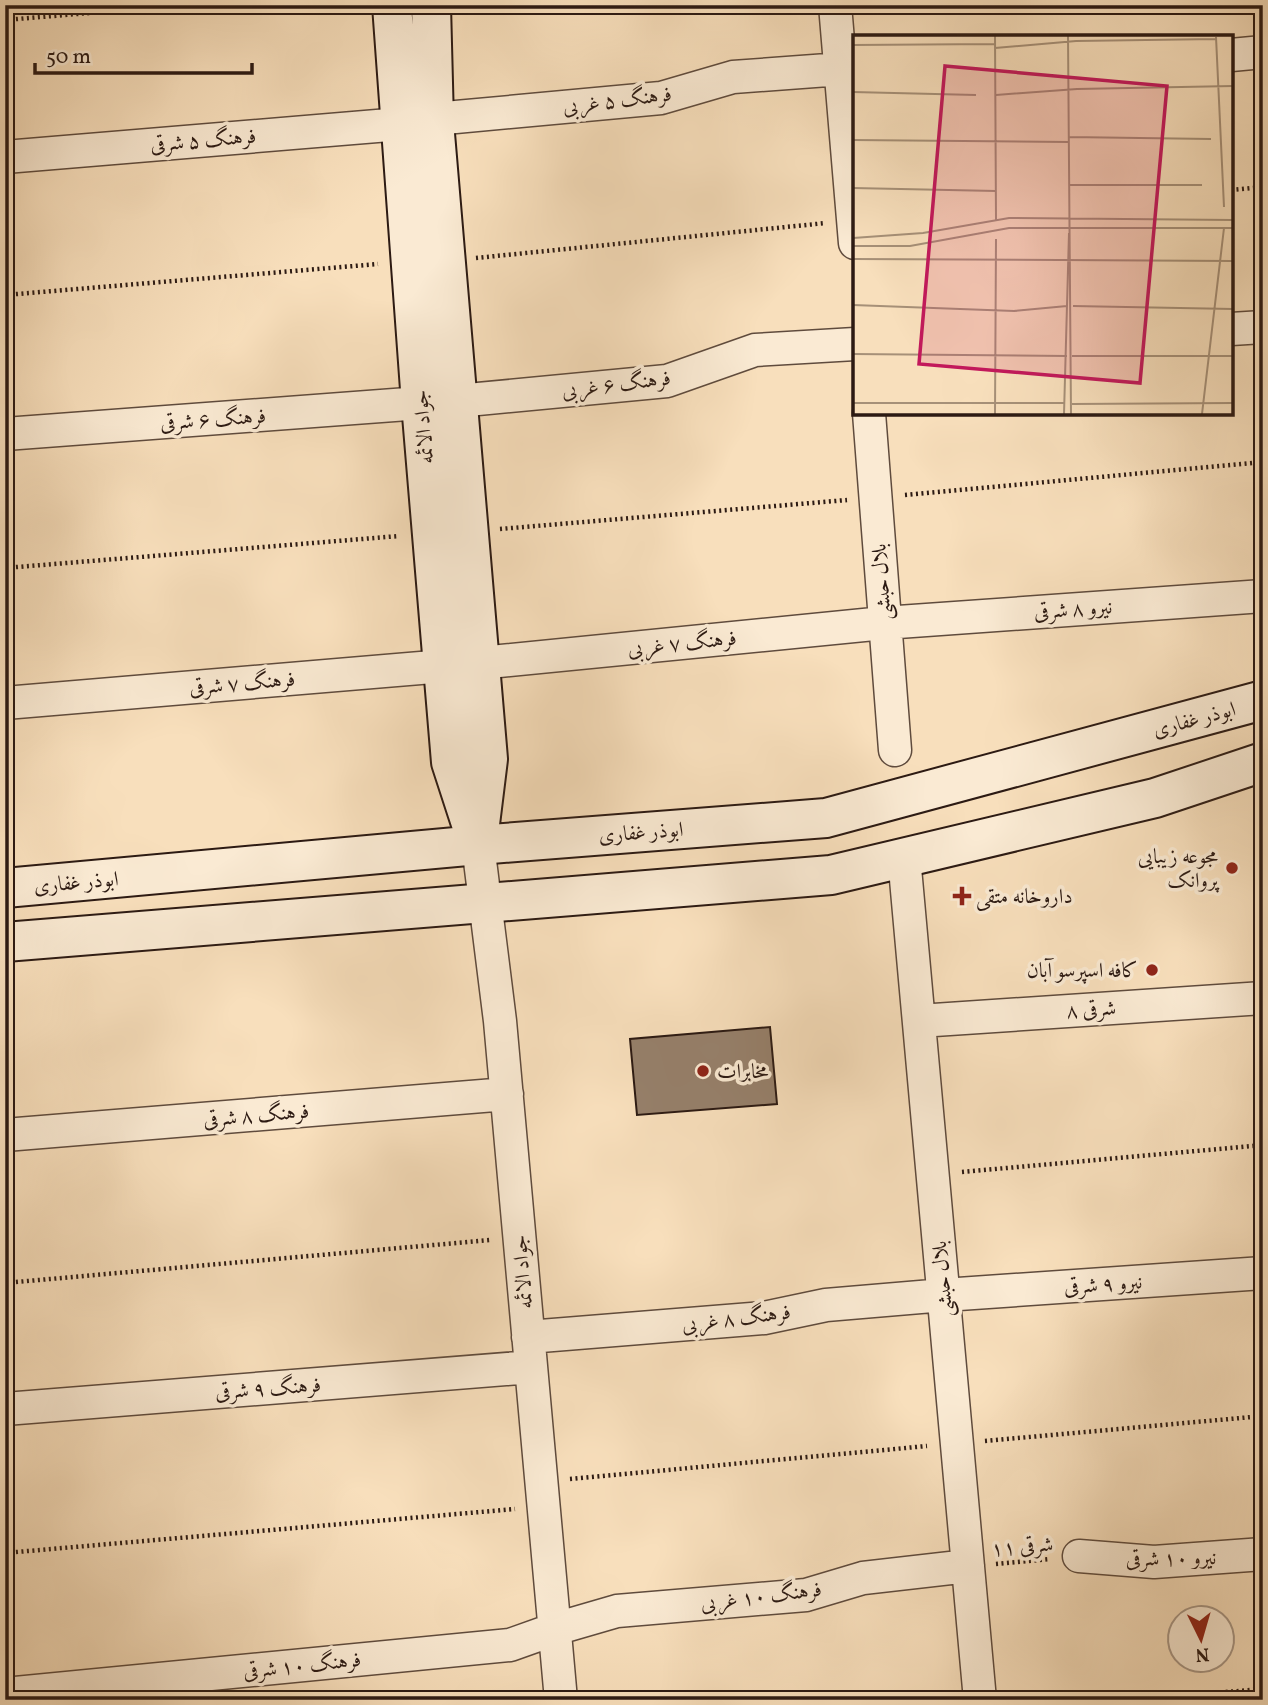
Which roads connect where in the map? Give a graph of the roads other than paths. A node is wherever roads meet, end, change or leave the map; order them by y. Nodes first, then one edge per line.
1 (393, 5) edge
2 (432, 5) edge
3 (835, 5) edge
4 (1263, 52) edge
5 (1233, 55) edge
6 (847, 68) edge
7 (418, 121) junction
8 (5, 157) edge
9 (853, 209) edge
10 (1263, 327) edge
11 (1233, 329) edge
12 (853, 344) edge
13 (439, 402) junction
14 (869, 415) edge
15 (5, 434) edge
16 (1263, 596) edge
17 (884, 622) junction
18 (461, 665) junction
19 (1263, 700) edge
20 (5, 703) edge
21 (895, 750) dead end
22 (1263, 762) edge
23 (478, 845) junction
24 (904, 857) junction
25 (5, 888) edge
26 (485, 904) junction
27 (5, 942) edge
28 (1263, 998) edge
29 (919, 1021) junction
30 (506, 1094) junction
31 (5, 1135) edge
32 (1263, 1273) edge
33 (944, 1294) junction
34 (530, 1352) junction
35 (5, 1409) edge
36 (1263, 1554) edge
37 (1079, 1556) road end
38 (968, 1566) junction
39 (555, 1629) junction
40 (5, 1694) edge
41 (561, 1700) edge
42 (980, 1700) edge

1 - 7 street, جواد الائمه
2 - 7 street, جواد الائمه
3 - 6 street
4 - 5 street
6 - 7 street, فرهنگ ۵ غربی
6 - 9 street
7 - 8 street, فرهنگ ۵ شرقی
7 - 13 street, جواد الائمه
10 - 11 street
12 - 13 street, فرهنگ ۶ غربی
13 - 15 street, فرهنگ ۶ شرقی
13 - 18 street, جواد الائمه
13 - 18 street, جواد الائمه
14 - 17 street, بلال حبشی
16 - 17 street, نیرو ۸ شرقی
17 - 18 street, فرهنگ ۷ غربی
17 - 21 street, بلال حبشی
18 - 20 street, فرهنگ ۷ شرقی
18 - 23 street, جواد الائمه
19 - 23 street, ابوذر غفاری
22 - 24 street
23 - 25 street, ابوذر غفاری
23 - 26 street, جواد الائمه
24 - 26 street
24 - 29 street, بلال حبشی
26 - 27 street
26 - 30 street, جواد الائمه
28 - 29 street, ۸ شرقی
29 - 33 street, بلال حبشی
30 - 31 street, فرهنگ ۸ شرقی
30 - 34 street, جواد الائمه
32 - 33 street, نیرو ۹ شرقی
33 - 34 street, فرهنگ ۸ غربی
33 - 38 street, بلال حبشی
34 - 35 street, فرهنگ ۹ شرقی
34 - 39 street, جواد الائمه
36 - 37 street, نیرو ۱۰ شرقی
38 - 39 street, فرهنگ ۱۰ غربی
38 - 42 street, بلال حبشی
39 - 40 street, فرهنگ ۱۰ شرقی
39 - 41 street, جواد الائمه

